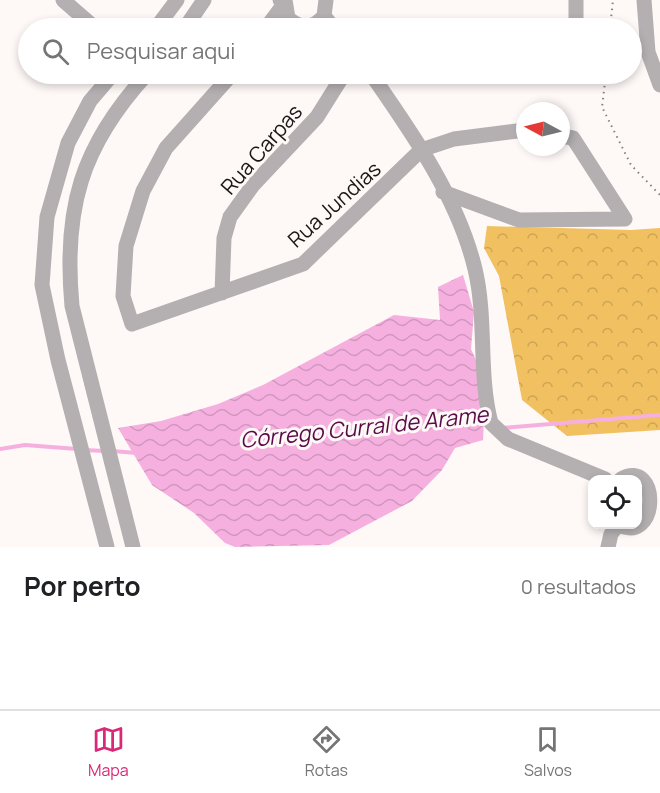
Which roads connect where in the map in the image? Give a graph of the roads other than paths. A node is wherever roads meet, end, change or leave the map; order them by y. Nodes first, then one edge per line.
1 (63, 0) edge
2 (177, 0) edge
3 (204, 0) edge
4 (326, 0) edge
5 (576, 0) edge
6 (644, 0) edge
7 (283, 1) edge
8 (324, 16) edge
9 (84, 18) edge
10 (164, 18) edge
11 (192, 18) edge
12 (272, 18) edge
13 (288, 18) edge
14 (576, 18) edge
15 (106, 84) edge
16 (138, 84) edge
17 (223, 84) edge
18 (338, 84) edge
19 (377, 84) edge
20 (660, 85) edge
21 (82, 114) junction
22 (106, 125) junction
23 (516, 131) edge
24 (570, 141) edge
25 (420, 150) junction
26 (60, 170) junction
27 (82, 177) junction
28 (443, 192) junction
29 (222, 293) junction
30 (594, 475) edge
31 (642, 480) edge
32 (659, 506) edge
33 (642, 527) edge
34 (615, 529) edge
35 (107, 547) edge
36 (133, 547) edge
37 (608, 547) edge

1 - 9 street
2 - 10 street
3 - 11 street
4 - 8 street
5 - 14 street
6 - 20 street
7 - 12 street
7 - 13 street
15 - 21 street
16 - 22 street
17 - 29 street, Rua Jundias
18 - 29 street, Rua Carpas
19 - 25 street
21 - 22 street
21 - 26 street
22 - 27 street
23 - 25 street, Rua Jundias
24 - 28 street
25 - 28 street
25 - 29 street, Rua Jundias
26 - 27 street
26 - 35 street
27 - 36 street
28 - 30 street
31 - 32 street
32 - 33 street
34 - 37 street

